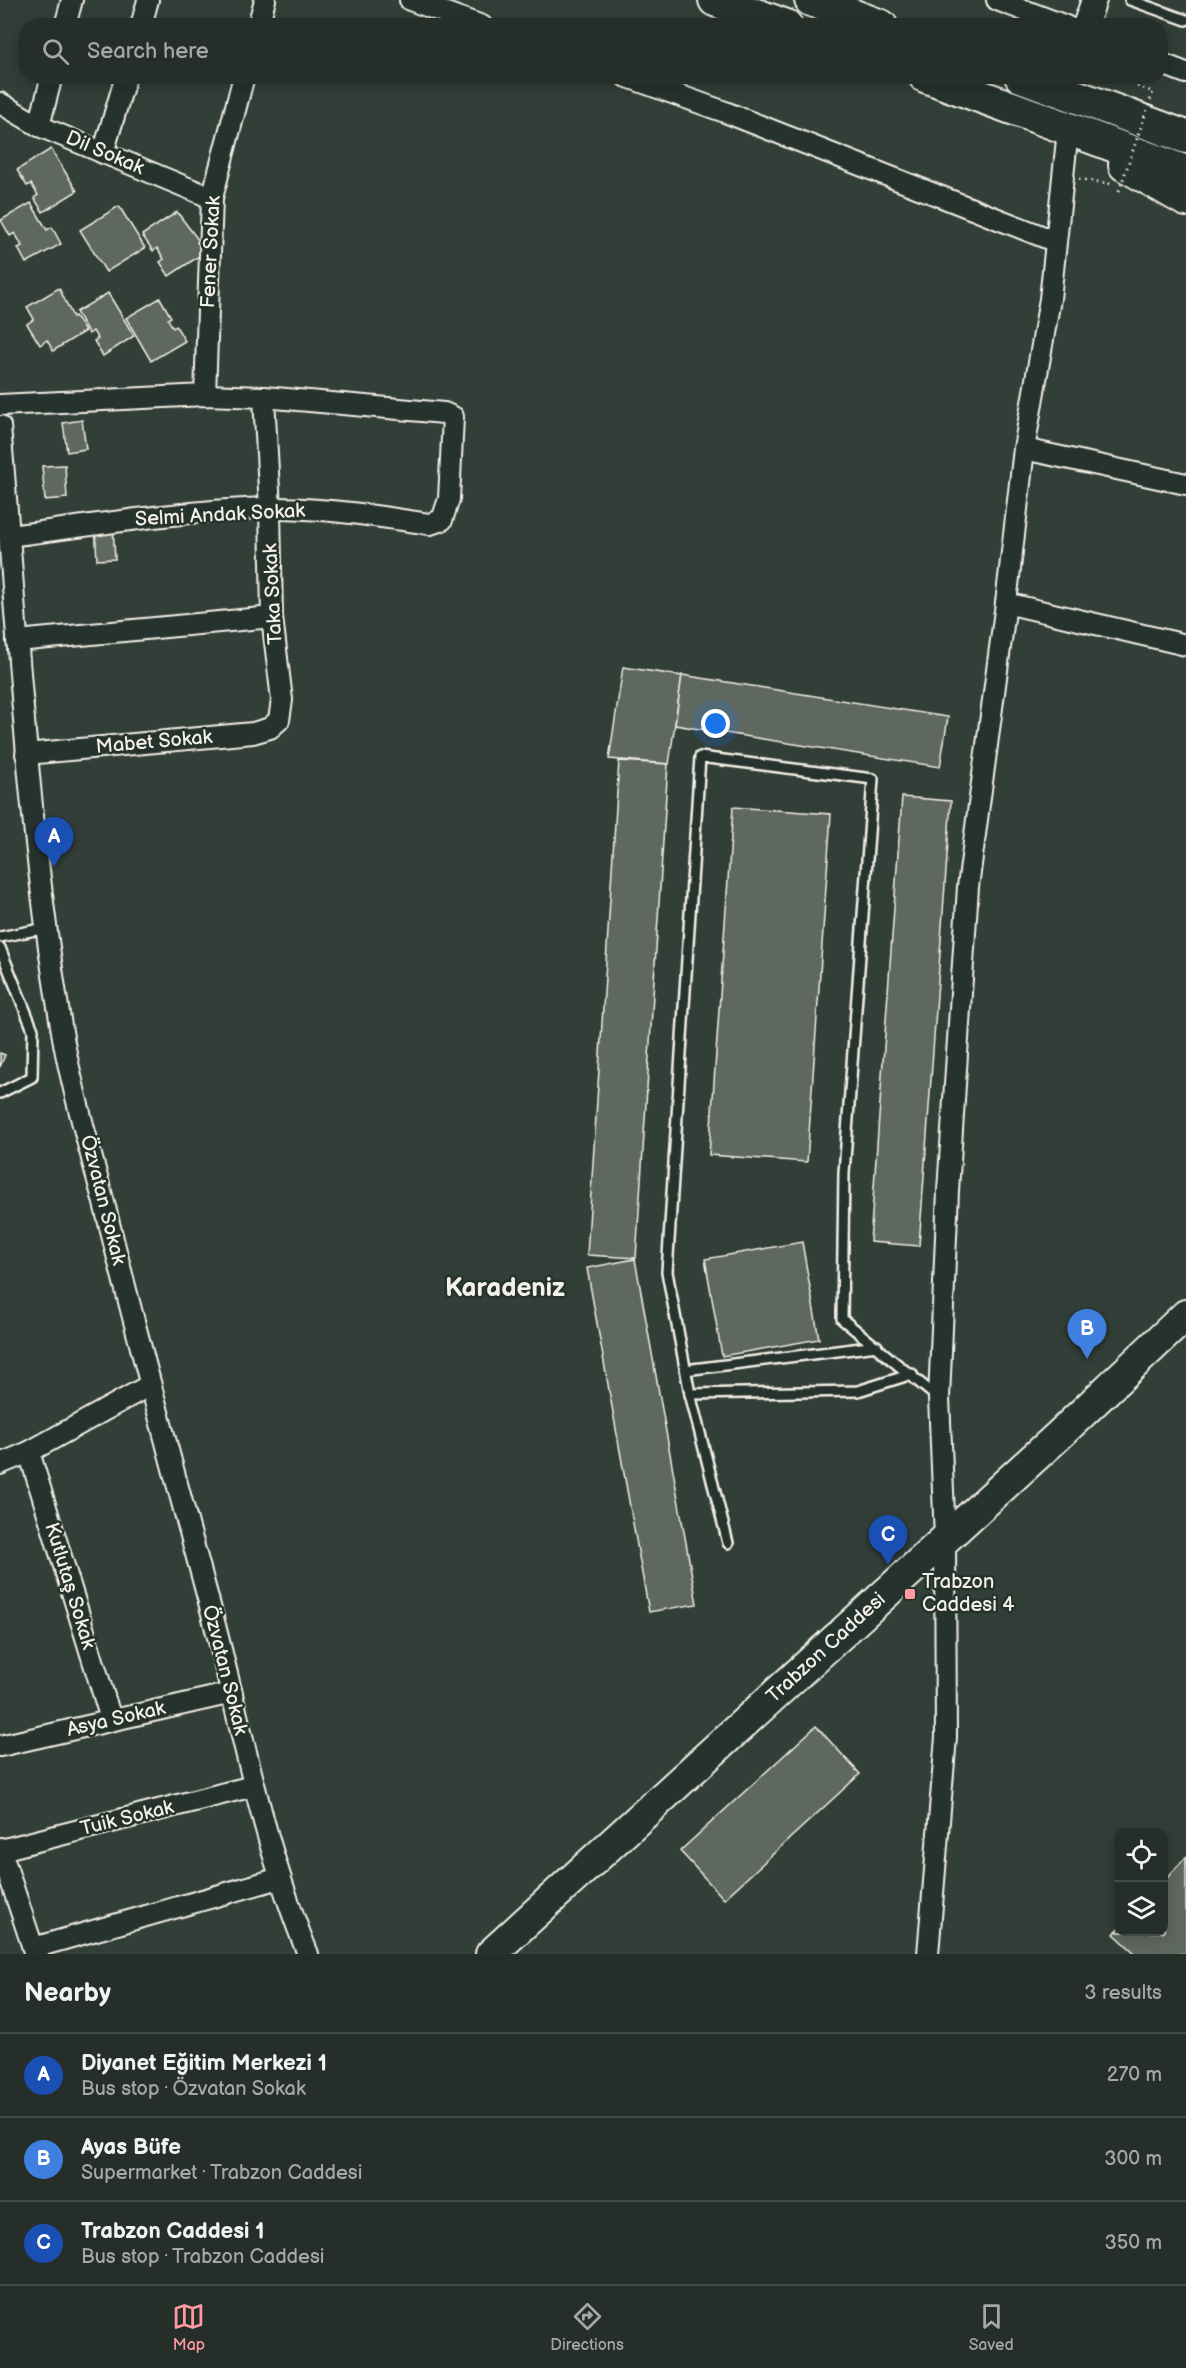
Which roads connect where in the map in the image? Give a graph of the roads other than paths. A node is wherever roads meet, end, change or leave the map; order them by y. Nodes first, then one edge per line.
1 (72, 0) edge
2 (148, 0) edge
3 (265, 0) edge
4 (410, 0) edge
5 (715, 0) edge
6 (811, 0) edge
7 (997, 0) edge
8 (1094, 0) edge
9 (1130, 0) edge
10 (67, 18) edge
11 (143, 18) edge
12 (260, 18) edge
13 (460, 18) edge
14 (764, 18) edge
15 (859, 18) edge
16 (1045, 18) edge
17 (1088, 18) edge
18 (1186, 20) edge
19 (1168, 66) edge
20 (1186, 73) edge
21 (50, 84) edge
22 (124, 84) edge
23 (242, 84) edge
24 (647, 84) edge
25 (946, 84) edge
26 (1066, 84) edge
27 (0, 103) edge
28 (1125, 114) junction
29 (39, 126) junction
30 (1186, 129) edge
31 (1068, 130) junction
32 (1186, 137) edge
33 (103, 153) junction
34 (1186, 172) edge
35 (212, 198) junction
36 (1186, 200) edge
37 (1054, 241) junction
38 (205, 395) junction
39 (264, 397) junction
40 (0, 405) edge
41 (0, 426) edge
42 (1024, 449) junction
43 (1186, 484) edge
44 (270, 508) junction
45 (10, 536) junction
46 (1006, 603) junction
47 (272, 617) junction
48 (17, 641) junction
49 (1186, 645) edge
50 (279, 720) joint
51 (26, 754) junction
52 (46, 928) junction
53 (0, 937) edge
54 (0, 948) edge
55 (0, 1093) edge
56 (1186, 1315) edge
57 (877, 1347) junction
58 (685, 1370) junction
59 (912, 1374) junction
60 (150, 1385) junction
61 (690, 1394) junction
62 (939, 1398) junction
63 (29, 1452) junction
64 (0, 1464) edge
65 (945, 1538) junction
66 (728, 1543) dead end
67 (232, 1693) junction
68 (111, 1719) junction
69 (0, 1746) edge
70 (253, 1786) junction
71 (0, 1849) edge
72 (280, 1878) junction
73 (34, 1951) edge
74 (308, 1954) edge
75 (491, 1954) edge
76 (928, 1954) edge

1 - 10 street
2 - 11 street
3 - 12 street
4 - 13 street
5 - 14 highway
6 - 15 highway
7 - 16 street
8 - 17 street
9 - 18 lane
19 - 20 street
21 - 29 street
22 - 33 street
23 - 35 street, Fener Sokak
24 - 37 street
25 - 31 highway
26 - 28 highway
27 - 29 street, Dil Sokak
28 - 30 highway
28 - 32 highway
29 - 33 street, Dil Sokak
31 - 34 highway
31 - 36 highway
31 - 37 street
33 - 35 street, Dil Sokak
35 - 38 street, Fener Sokak
37 - 42 street
38 - 39 street
38 - 40 street
39 - 44 street, Taka Sokak
39 - 44 street, Selmi Andak Sokak
41 - 45 street, Özvatan Sokak
42 - 43 street
42 - 46 street
44 - 45 street, Selmi Andak Sokak
44 - 47 street, Taka Sokak
45 - 48 street, Özvatan Sokak
46 - 49 street
46 - 62 street
47 - 48 street
47 - 50 street, Taka Sokak
48 - 51 street, Özvatan Sokak
50 - 51 street, Mabet Sokak
51 - 52 street, Özvatan Sokak
52 - 53 lane
52 - 60 street, Özvatan Sokak
54 - 55 lane
56 - 65 main road, Trabzon Caddesi
57 - 58 lane
57 - 58 lane
57 - 59 lane
58 - 61 lane
59 - 61 lane
59 - 62 lane
60 - 63 street
60 - 67 street, Özvatan Sokak
61 - 66 lane
62 - 65 street
63 - 64 street
63 - 68 street, Kutlutaş Sokak
65 - 75 main road, Trabzon Caddesi
65 - 76 street
67 - 68 street, Asya Sokak
67 - 70 street, Özvatan Sokak
68 - 69 street, Asya Sokak
70 - 71 street, Tuik Sokak
70 - 72 street, Özvatan Sokak
71 - 73 street
72 - 73 street
72 - 74 street, Özvatan Sokak

